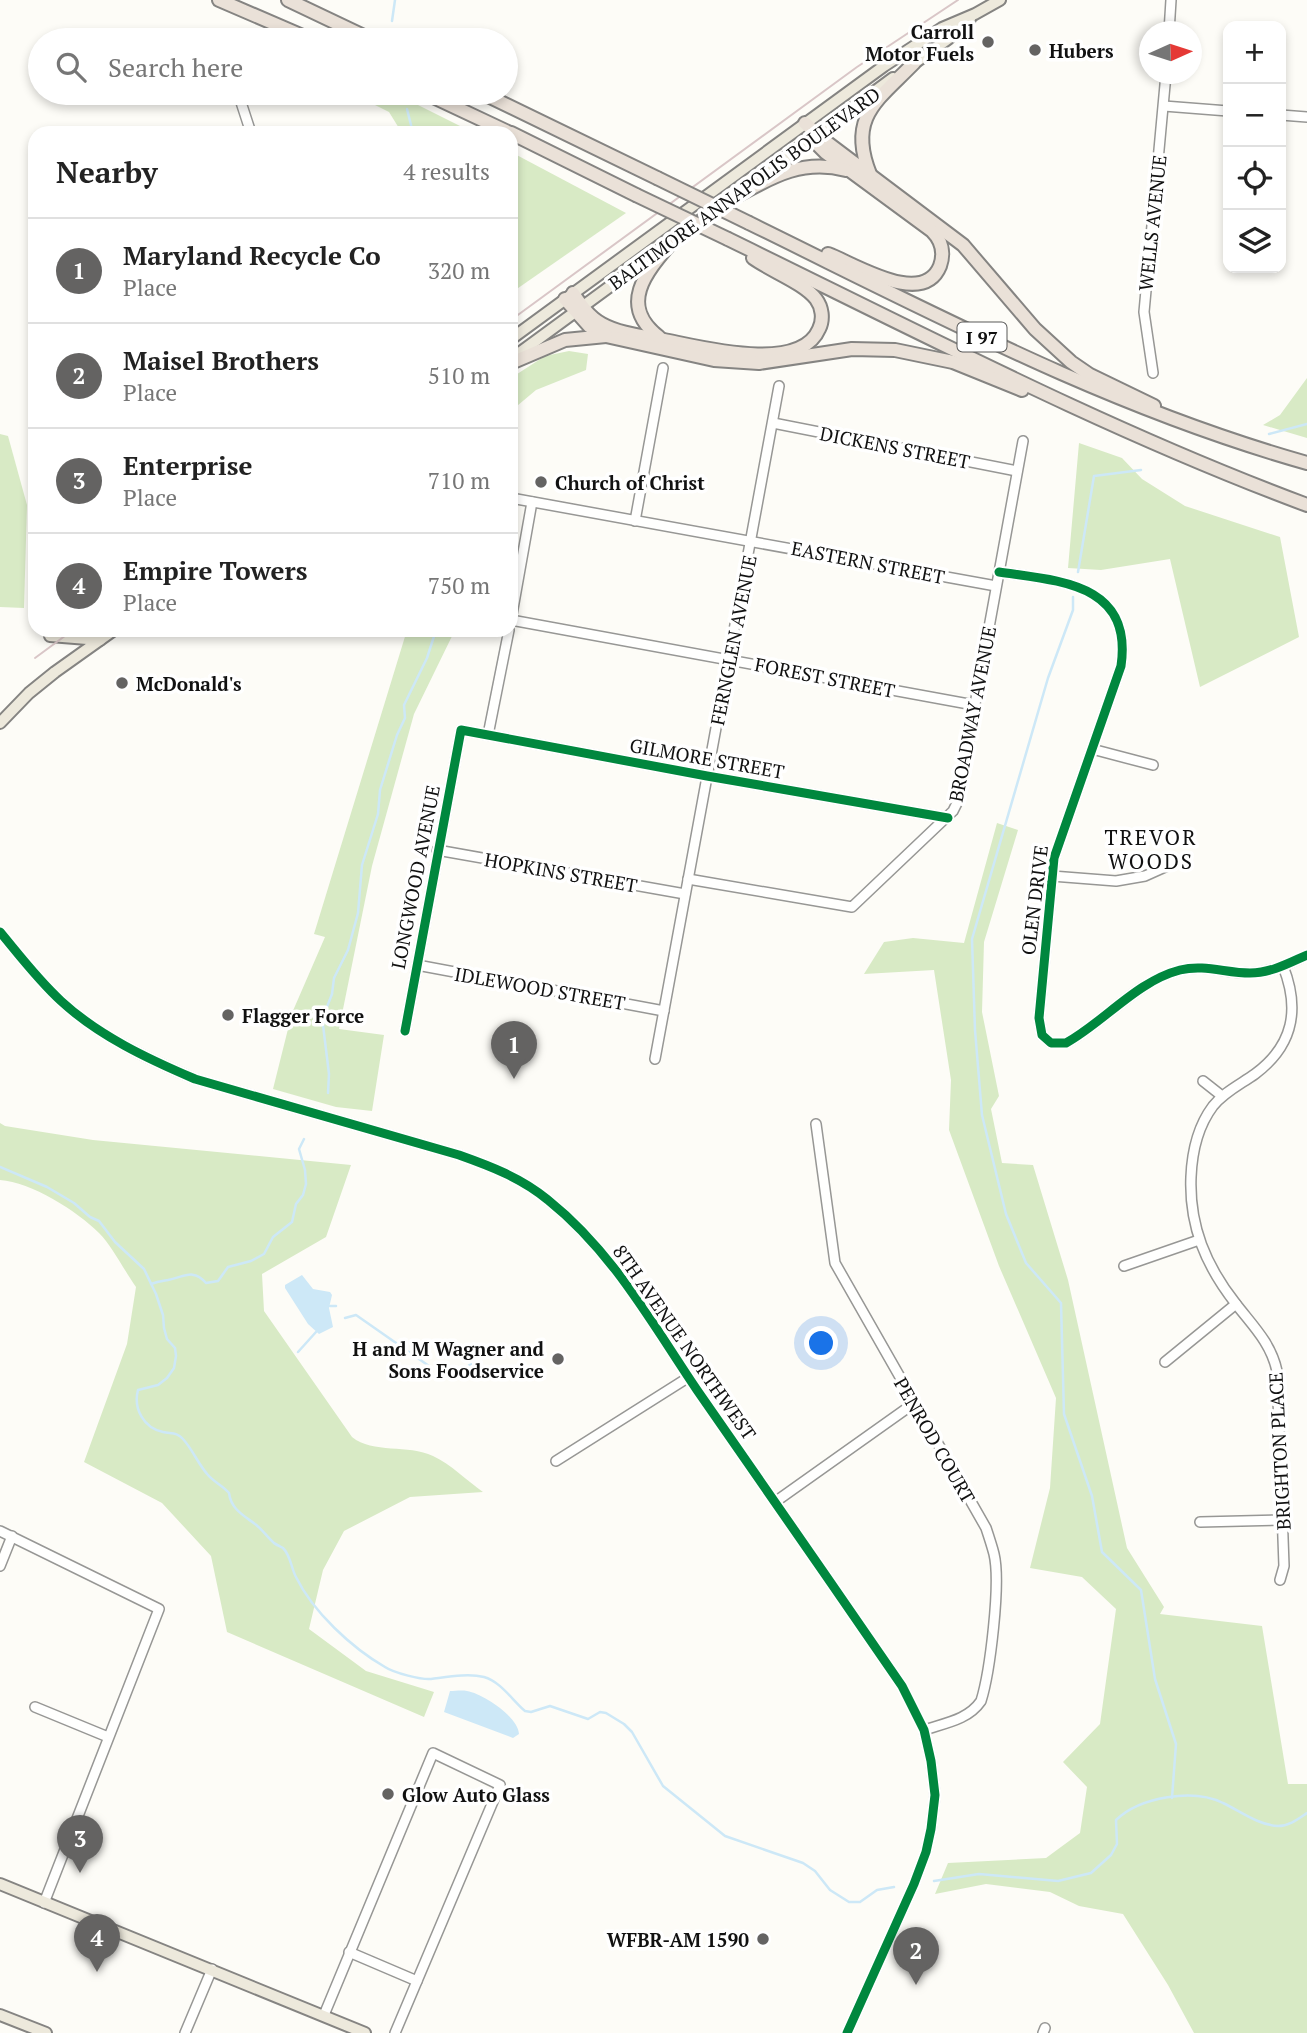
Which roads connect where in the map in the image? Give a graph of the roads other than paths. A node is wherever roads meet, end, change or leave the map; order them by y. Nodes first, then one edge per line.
1 (219, 0) edge
2 (288, 0) edge
3 (1000, 0) edge
4 (1171, 0) edge
5 (975, 14) junction
6 (1170, 21) edge
7 (284, 28) edge
8 (347, 28) edge
9 (914, 62) junction
10 (1165, 84) edge
11 (242, 105) edge
12 (451, 105) edge
13 (507, 105) edge
14 (1164, 106) junction
15 (1223, 111) edge
16 (1286, 115) edge
17 (1307, 117) edge
18 (803, 124) junction
19 (249, 126) edge
20 (496, 126) edge
21 (518, 136) edge
22 (814, 136) junction
23 (853, 172) junction
24 (870, 174) junction
25 (722, 204) junction
26 (676, 237) junction
27 (780, 238) junction
28 (728, 239) junction
29 (569, 296) junction
30 (579, 308) junction
31 (518, 334) edge
32 (606, 336) junction
33 (663, 340) junction
34 (518, 356) edge
35 (518, 358) edge
36 (663, 368) dead end
37 (1153, 373) dead end
38 (779, 386) dead end
39 (1082, 411) junction
40 (773, 423) junction
41 (1188, 425) junction
42 (1023, 441) dead end
43 (1307, 463) edge
44 (1017, 471) junction
45 (518, 499) edge
46 (533, 502) junction
47 (1307, 505) edge
48 (635, 520) junction
49 (751, 540) junction
50 (999, 572) junction
51 (518, 582) edge
52 (996, 586) junction
53 (518, 621) edge
54 (62, 637) edge
55 (104, 637) edge
56 (508, 637) edge
57 (100, 640) junction
58 (730, 659) junction
59 (974, 705) junction
60 (0, 723) edge
61 (461, 730) joint
62 (488, 735) junction
63 (1092, 749) junction
64 (1153, 765) dead end
65 (707, 776) junction
66 (947, 818) junction
67 (437, 850) junction
68 (1174, 863) dead end
69 (1052, 876) junction
70 (688, 879) junction
71 (685, 894) junction
72 (0, 932) edge
73 (1307, 955) edge
74 (417, 965) junction
75 (1283, 966) junction
76 (664, 1011) junction
77 (405, 1031) dead end
78 (655, 1059) dead end
79 (1203, 1081) dead end
80 (1222, 1096) junction
81 (816, 1124) dead end
82 (1199, 1240) junction
83 (1124, 1266) dead end
84 (1236, 1304) junction
85 (1165, 1363) dead end
86 (689, 1377) junction
87 (914, 1404) junction
88 (556, 1461) dead end
89 (775, 1502) junction
90 (1283, 1520) junction
91 (1200, 1522) dead end
92 (0, 1531) edge
93 (12, 1536) junction
94 (0, 1566) edge
95 (1280, 1580) dead end
96 (35, 1707) dead end
97 (924, 1730) junction
98 (108, 1737) junction
99 (0, 1884) edge
100 (44, 1903) junction
101 (349, 1952) junction
102 (212, 1969) junction
103 (417, 1981) junction
104 (0, 2015) edge
105 (324, 2015) junction
106 (46, 2033) edge
107 (185, 2033) edge
108 (365, 2033) edge
109 (396, 2033) edge
110 (847, 2033) edge

1 - 7 highway
2 - 8 highway
3 - 5 main road, BALTIMORE ANNAPOLIS BOULEVARD
4 - 6 street
5 - 9 main road, BALTIMORE ANNAPOLIS BOULEVARD
5 - 18 main road, BALTIMORE ANNAPOLIS BOULEVARD
9 - 22 main road, BALTIMORE ANNAPOLIS BOULEVARD
9 - 24 highway
10 - 14 street, WELLS AVENUE
11 - 19 street
12 - 20 highway, I 97
13 - 27 highway, I 97, bridge
14 - 15 street
14 - 37 street, WELLS AVENUE
16 - 17 street
18 - 22 highway
18 - 29 main road, BALTIMORE ANNAPOLIS BOULEVARD
21 - 28 highway, I 97, bridge
22 - 23 highway
22 - 24 highway
22 - 25 main road, BALTIMORE ANNAPOLIS BOULEVARD
23 - 25 highway
23 - 27 highway
24 - 41 highway
25 - 26 main road, BALTIMORE ANNAPOLIS BOULEVARD
26 - 30 main road, BALTIMORE ANNAPOLIS BOULEVARD
26 - 33 highway
27 - 41 highway, I 97
28 - 33 highway
28 - 39 highway, I 97
29 - 30 highway
29 - 31 main road, BALTIMORE ANNAPOLIS BOULEVARD
30 - 32 highway
30 - 33 highway
30 - 34 main road, BALTIMORE ANNAPOLIS BOULEVARD
32 - 35 highway
32 - 39 highway
36 - 48 street
38 - 40 street, FERNGLEN AVENUE
39 - 47 highway, I 97
40 - 44 street, DICKENS STREET
40 - 49 street, FERNGLEN AVENUE
41 - 43 highway, I 97
42 - 44 street, BROADWAY AVENUE
44 - 50 street, BROADWAY AVENUE
45 - 46 street, EASTERN STREET
46 - 48 street, EASTERN STREET
46 - 51 street
48 - 49 street, EASTERN STREET
49 - 52 street, EASTERN STREET
49 - 58 street, FERNGLEN AVENUE
50 - 52 street, BROADWAY AVENUE
50 - 63 street, OLEN DRIVE
52 - 59 street, BROADWAY AVENUE
53 - 58 street, FOREST STREET
54 - 57 main road
55 - 57 main road
56 - 62 street
57 - 60 main road
58 - 59 street, FOREST STREET
58 - 65 street, FERNGLEN AVENUE
59 - 66 street, BROADWAY AVENUE
61 - 62 street, GILMORE STREET
61 - 67 street, LONGWOOD AVENUE
62 - 65 street, GILMORE STREET
63 - 64 street
63 - 69 street, OLEN DRIVE
65 - 66 street, GILMORE STREET
65 - 70 street, FERNGLEN AVENUE
66 - 70 street, BROADWAY AVENUE
67 - 71 street, HOPKINS STREET
67 - 74 street, LONGWOOD AVENUE
68 - 69 street
69 - 75 street, OLEN DRIVE
70 - 71 street, FERNGLEN AVENUE
71 - 76 street, FERNGLEN AVENUE
72 - 86 street, 8TH AVENUE NORTHWEST
73 - 75 street, OLEN DRIVE
74 - 76 street, IDLEWOOD STREET
74 - 77 street, LONGWOOD AVENUE
75 - 80 street, BRIGHTON PLACE
76 - 78 street, FERNGLEN AVENUE
79 - 80 street
80 - 82 street, BRIGHTON PLACE
81 - 87 street, PENROD COURT
82 - 83 street
82 - 84 street, BRIGHTON PLACE
84 - 85 street
84 - 90 street, BRIGHTON PLACE
86 - 88 street
86 - 89 street, 8TH AVENUE NORTHWEST
87 - 89 street
87 - 97 street, PENROD COURT
89 - 97 street, 8TH AVENUE NORTHWEST
90 - 91 street
90 - 95 street, BRIGHTON PLACE
92 - 93 street
93 - 94 street
93 - 98 street
96 - 98 street
97 - 110 street, 8TH AVENUE NORTHWEST
98 - 100 street
99 - 100 main road
100 - 102 main road
101 - 103 street
101 - 103 street
101 - 105 street
102 - 105 main road
102 - 107 street
103 - 109 street
104 - 106 main road
105 - 108 main road

